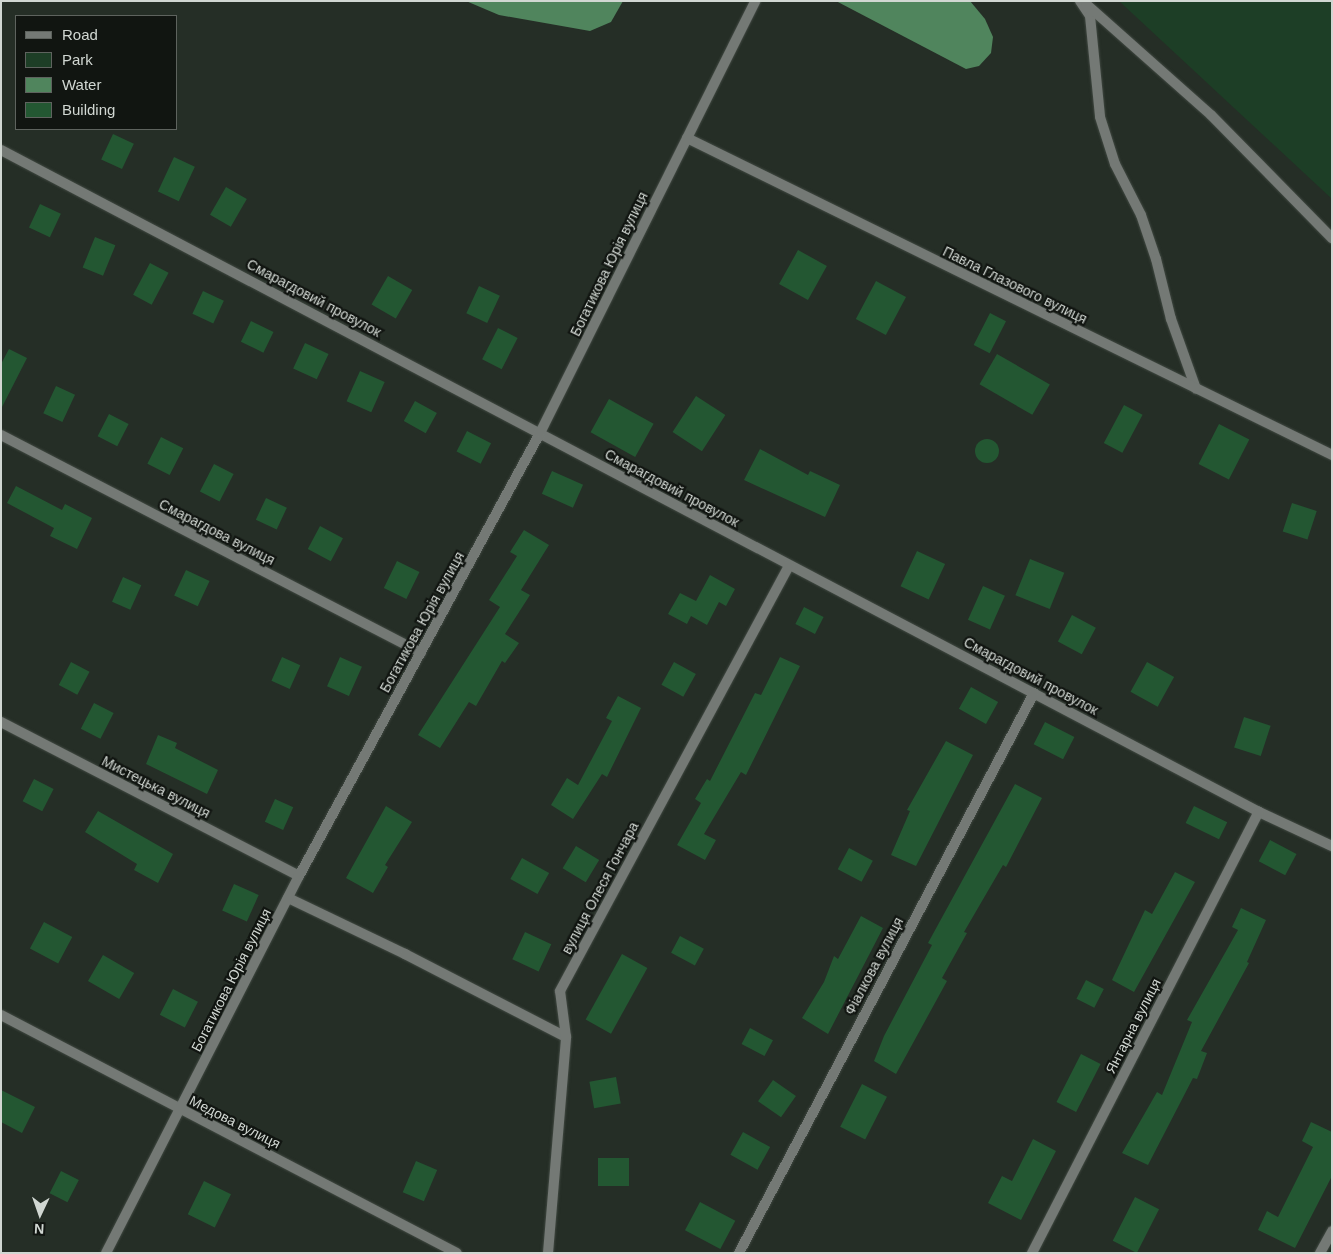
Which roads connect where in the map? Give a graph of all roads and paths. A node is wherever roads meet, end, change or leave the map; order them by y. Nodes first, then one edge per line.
1 (756, 1) edge
2 (1080, 1) edge
3 (1084, 1) edge
4 (687, 138) junction
5 (1, 150) edge
6 (1332, 238) edge
7 (1196, 390) junction
8 (540, 433) junction
9 (1, 435) edge
10 (1332, 455) edge
11 (789, 566) junction
12 (421, 653) junction
13 (1034, 693) junction
14 (1, 722) edge
15 (1260, 812) junction
16 (1332, 846) edge
17 (299, 876) junction
18 (288, 898) junction
19 (1, 1015) edge
20 (566, 1037) junction
21 (181, 1110) junction
22 (1332, 1232) edge
23 (106, 1253) edge
24 (457, 1253) edge
25 (548, 1253) edge
26 (739, 1253) edge
27 (1032, 1253) edge
28 (1320, 1253) edge

1 - 4 street, Богатикова Юрія вулиця
2 - 7 street
3 - 6 street
4 - 7 street, Павла Глазового вулиця
4 - 8 street, Богатикова Юрія вулиця
5 - 8 street, Смарагдовий провулок
7 - 10 street, Павла Глазового вулиця
8 - 11 street, Смарагдовий провулок
8 - 12 street, Богатикова Юрія вулиця
9 - 12 street, Смарагдова вулиця
11 - 13 street, Смарагдовий провулок
11 - 20 street, вулиця Олеся Гончара
12 - 17 street, Богатикова Юрія вулиця
13 - 15 street, Смарагдовий провулок
13 - 26 street, Фіалкова вулиця
14 - 17 street, Мистецька вулиця
15 - 16 street, Смарагдовий провулок
15 - 27 street, Янтарна вулиця
17 - 18 street, Богатикова Юрія вулиця
18 - 20 street
18 - 21 street, Богатикова Юрія вулиця
19 - 21 street, Медова вулиця
20 - 25 street, вулиця Олеся Гончара
21 - 23 street, Богатикова Юрія вулиця
21 - 24 street, Медова вулиця
22 - 28 street

